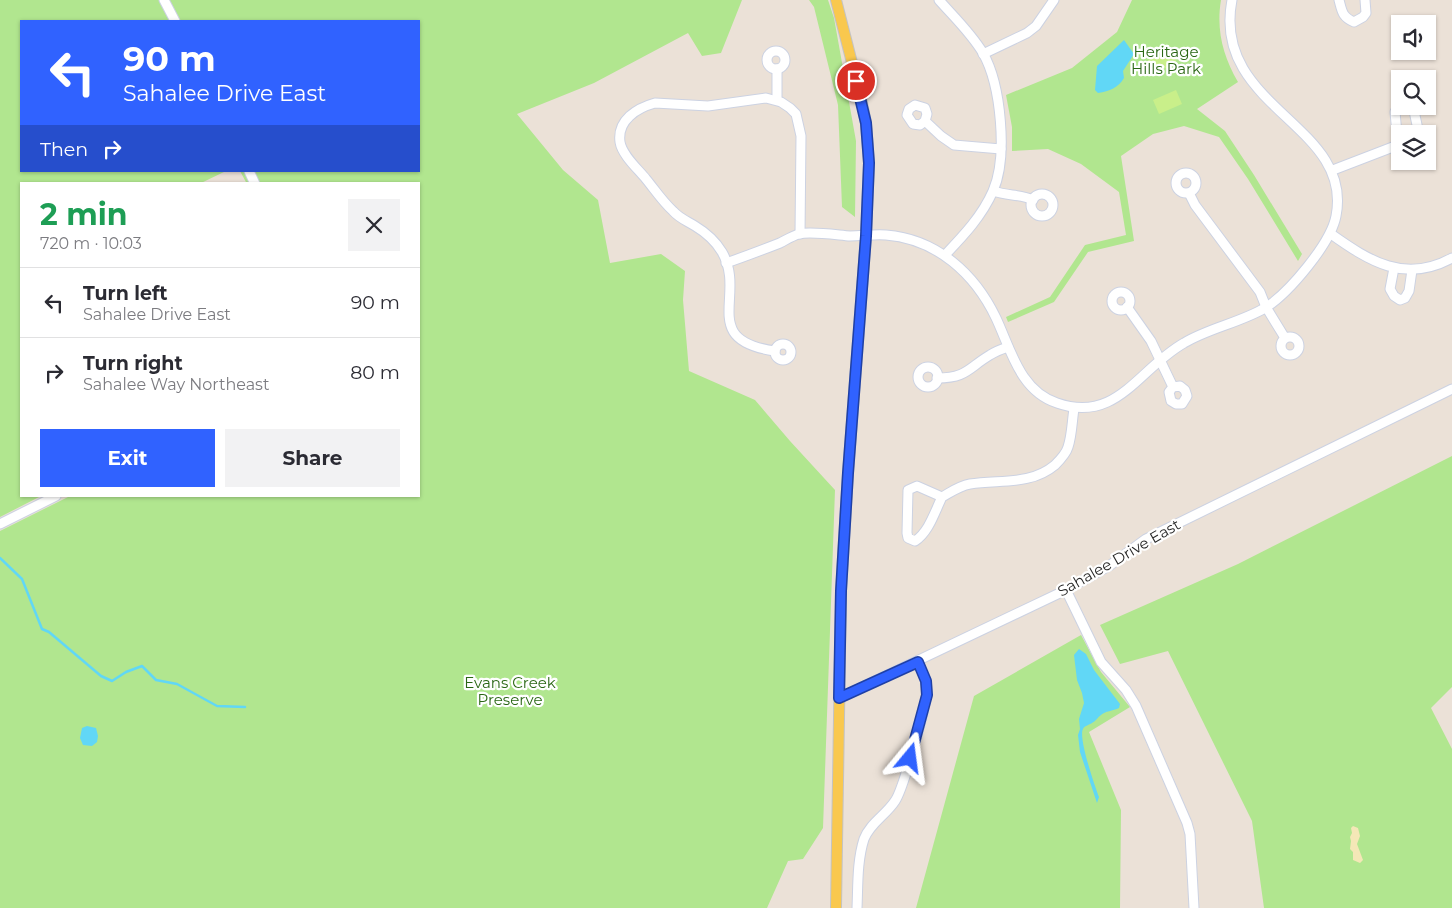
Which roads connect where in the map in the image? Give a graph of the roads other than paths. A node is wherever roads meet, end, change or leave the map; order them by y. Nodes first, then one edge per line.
1 (164, 0) edge
2 (836, 0) edge
3 (939, 0) edge
4 (1054, 0) edge
5 (1232, 0) edge
6 (1339, 0) edge
7 (1365, 0) edge
8 (174, 20) edge
9 (983, 54) junction
10 (776, 69) dead end
11 (777, 100) junction
12 (925, 121) dead end
13 (1001, 149) junction
14 (1391, 149) edge
15 (1332, 170) junction
16 (994, 191) junction
17 (1189, 193) dead end
18 (1033, 200) dead end
19 (800, 234) junction
20 (1331, 234) junction
21 (866, 236) junction
22 (945, 255) junction
23 (1452, 258) edge
24 (726, 263) junction
25 (1394, 268) junction
26 (1412, 270) junction
27 (1127, 307) dead end
28 (1266, 307) junction
29 (1285, 338) dead end
30 (1008, 347) junction
31 (775, 351) dead end
32 (1159, 360) junction
33 (938, 378) dead end
34 (1173, 387) dead end
35 (1452, 389) edge
36 (1074, 408) junction
37 (54, 497) edge
38 (942, 497) junction
39 (0, 524) edge
40 (1066, 590) junction
41 (918, 662) junction
42 (839, 698) junction
43 (836, 908) edge
44 (857, 908) edge
45 (1194, 908) edge

1 - 8 street
2 - 21 main road
3 - 9 street
4 - 9 street
5 - 15 street
6 - 7 street
9 - 13 street
10 - 11 street
11 - 19 street
11 - 24 street
12 - 13 street
13 - 16 street
14 - 15 street
15 - 20 street
16 - 18 street
16 - 22 street
17 - 28 street
19 - 21 street
19 - 24 street
20 - 25 street
20 - 28 street
21 - 22 street
21 - 42 main road
22 - 30 street
23 - 26 street
24 - 31 street
25 - 26 street
25 - 26 street
27 - 32 street
28 - 29 street
28 - 32 street
30 - 33 street
30 - 36 street
32 - 34 street
32 - 36 street
35 - 40 street, Sahalee Drive East
36 - 38 street
37 - 39 street
38 - 38 street
40 - 41 street, Sahalee Drive East
40 - 45 street
41 - 42 street, Sahalee Drive East
41 - 44 street
42 - 43 main road

